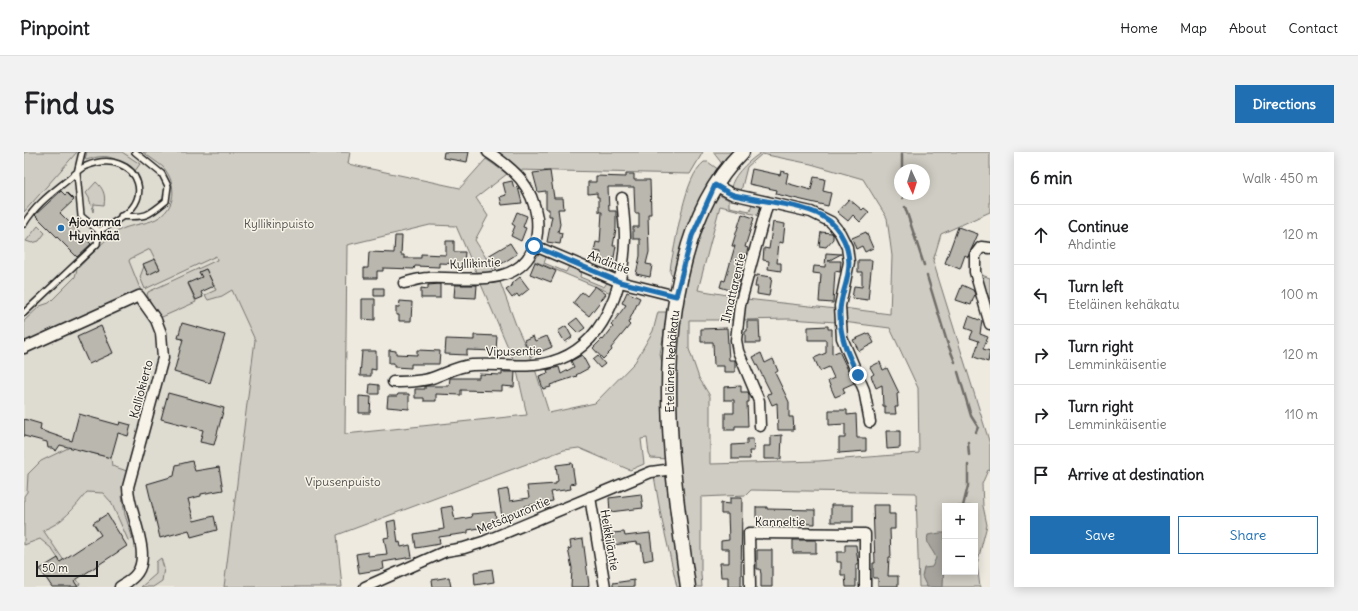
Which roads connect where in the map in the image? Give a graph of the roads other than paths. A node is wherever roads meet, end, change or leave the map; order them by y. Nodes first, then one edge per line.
1 (82, 152) edge
2 (135, 152) edge
3 (488, 152) edge
4 (742, 152) edge
5 (77, 173) junction
6 (715, 185) junction
7 (622, 198) dead end
8 (768, 202) junction
9 (121, 216) junction
10 (24, 224) edge
11 (99, 231) junction
12 (534, 246) junction
13 (990, 248) edge
14 (404, 282) dead end
15 (620, 282) junction
16 (676, 296) junction
17 (24, 312) edge
18 (990, 324) edge
19 (24, 348) edge
20 (393, 382) dead end
21 (870, 422) dead end
22 (760, 426) dead end
23 (673, 469) junction
24 (590, 497) junction
25 (120, 587) edge
26 (365, 587) edge
27 (605, 587) edge
28 (688, 587) edge
29 (750, 587) edge
30 (865, 587) edge

1 - 5 lane
2 - 9 lane
3 - 12 street, Kyllikintie
4 - 6 street, Eteläinen kehäkatu
5 - 9 lane
5 - 10 lane
5 - 11 lane
6 - 8 street
6 - 16 street, Eteläinen kehäkatu
7 - 15 street, Vipusentie
8 - 21 street
8 - 22 street, Ilmattarentie
9 - 11 lane
11 - 17 lane
12 - 14 street, Kyllikintie
12 - 15 street, Ahdintie
13 - 18 street
15 - 16 street, Ahdintie
15 - 20 street, Vipusentie
16 - 23 street, Eteläinen kehäkatu
19 - 25 street, Kalliokierto
23 - 24 street, Metsäpurontie
23 - 28 street, Eteläinen kehäkatu
24 - 26 street, Metsäpurontie
24 - 27 street, Heikkiläntie
29 - 30 street, Kanneltie

